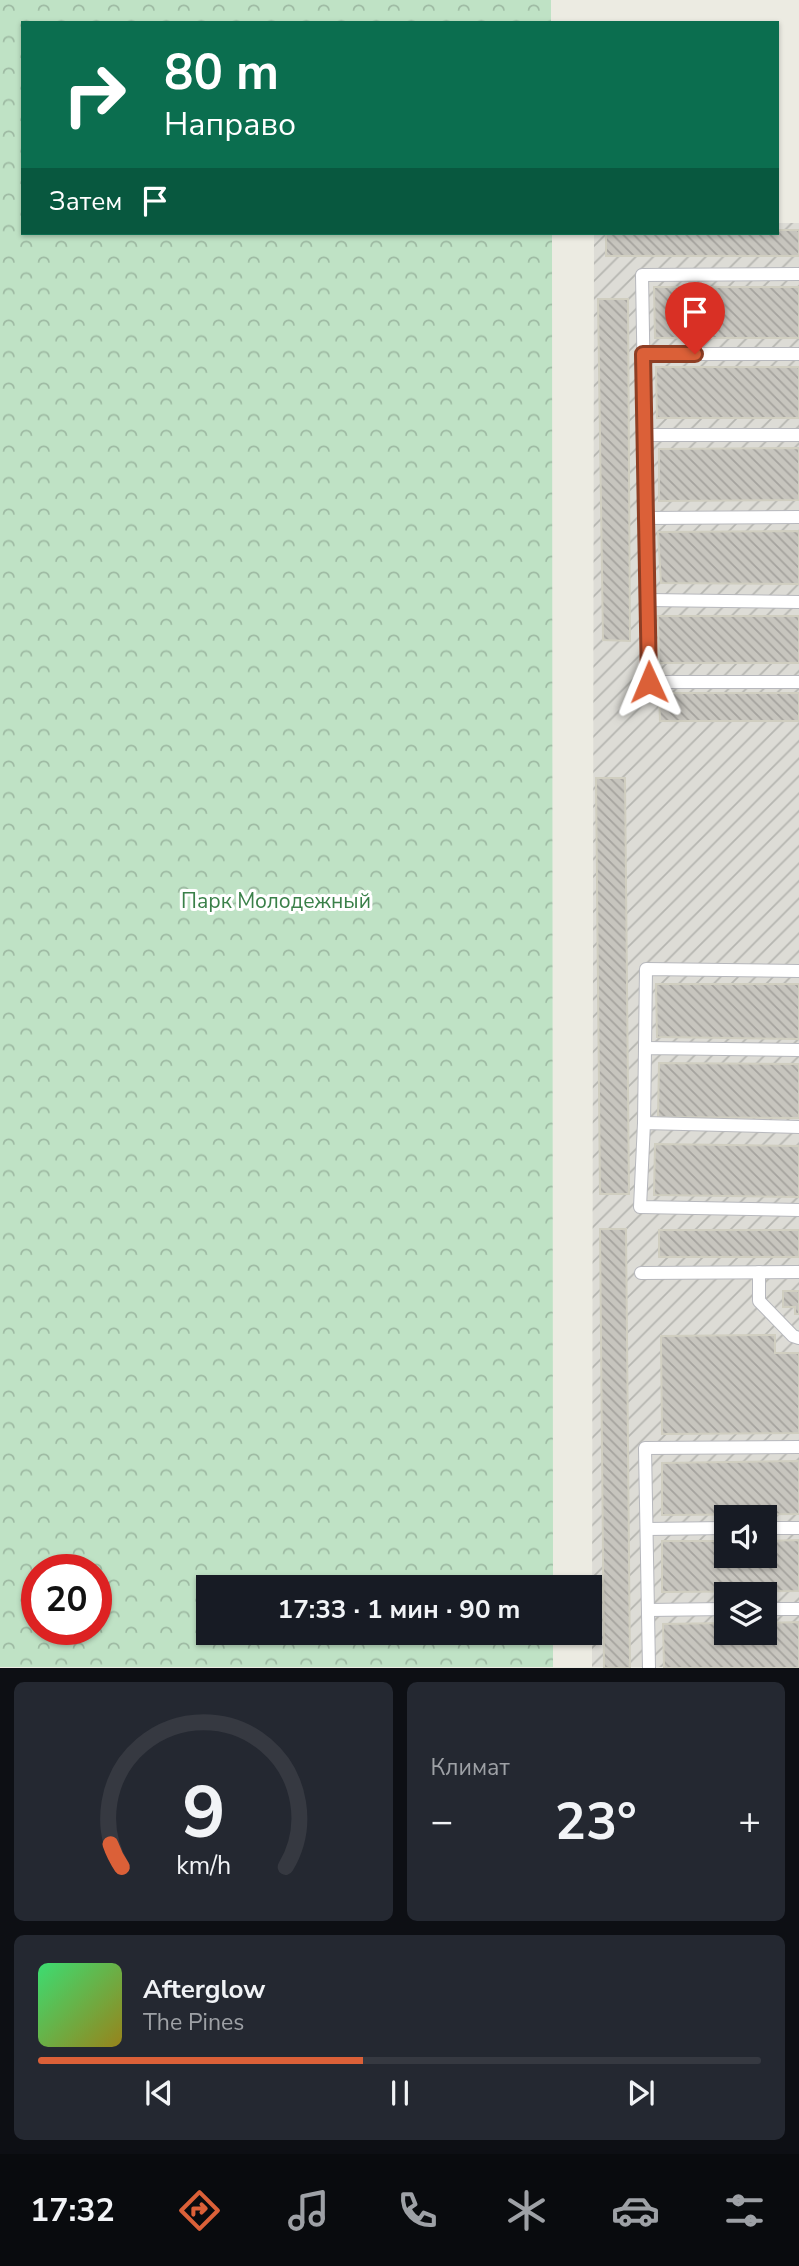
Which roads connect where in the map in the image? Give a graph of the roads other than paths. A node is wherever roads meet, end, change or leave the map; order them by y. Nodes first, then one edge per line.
1 (799, 274) edge
2 (643, 354) junction
3 (799, 354) edge
4 (645, 435) junction
5 (799, 435) edge
6 (799, 517) edge
7 (646, 518) junction
8 (648, 600) junction
9 (799, 602) edge
10 (799, 682) edge
11 (799, 971) edge
12 (645, 1048) junction
13 (799, 1050) edge
14 (644, 1123) junction
15 (799, 1127) edge
16 (799, 1210) edge
17 (759, 1272) junction
18 (799, 1272) edge
19 (641, 1273) dead end
20 (799, 1338) edge
21 (799, 1447) edge
22 (714, 1528) edge
23 (777, 1528) edge
24 (799, 1528) edge
25 (647, 1529) junction
26 (799, 1608) edge
27 (714, 1609) edge
28 (777, 1609) edge
29 (648, 1610) junction
30 (649, 1668) edge

1 - 2 lane
2 - 3 lane
2 - 4 lane
4 - 5 lane
4 - 7 lane
6 - 7 lane
7 - 8 lane
8 - 9 lane
8 - 10 lane
11 - 12 lane
12 - 13 lane
12 - 14 lane
14 - 15 lane
14 - 16 lane
17 - 18 lane
17 - 19 lane
17 - 20 lane
21 - 25 lane
22 - 25 lane
23 - 24 lane
25 - 29 lane
26 - 28 lane
27 - 29 lane
29 - 30 lane

